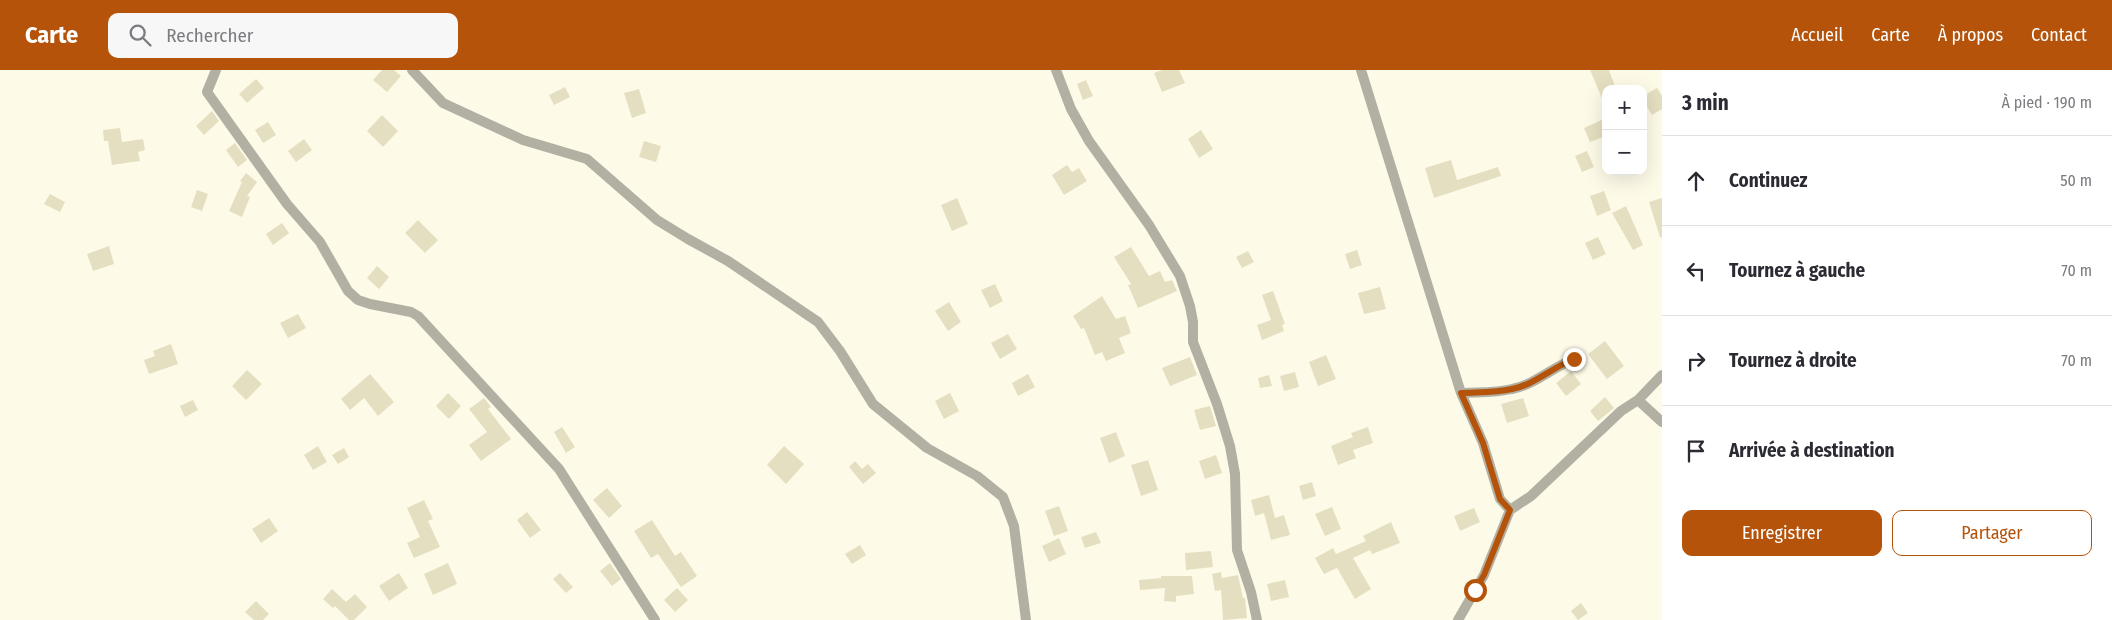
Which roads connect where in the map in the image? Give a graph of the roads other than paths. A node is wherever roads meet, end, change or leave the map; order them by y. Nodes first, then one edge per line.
1 (216, 70) edge
2 (412, 70) edge
3 (1056, 70) edge
4 (1361, 70) edge
5 (1574, 359) dead end
6 (1662, 375) edge
7 (1461, 393) junction
8 (1638, 400) junction
9 (1662, 422) edge
10 (1510, 510) junction
11 (656, 620) edge
12 (1026, 620) edge
13 (1257, 620) edge
14 (1458, 620) edge

1 - 11 street
2 - 12 street
3 - 13 street
4 - 7 street
5 - 7 street
6 - 8 street
7 - 10 street
8 - 9 street
8 - 10 street
10 - 14 street

